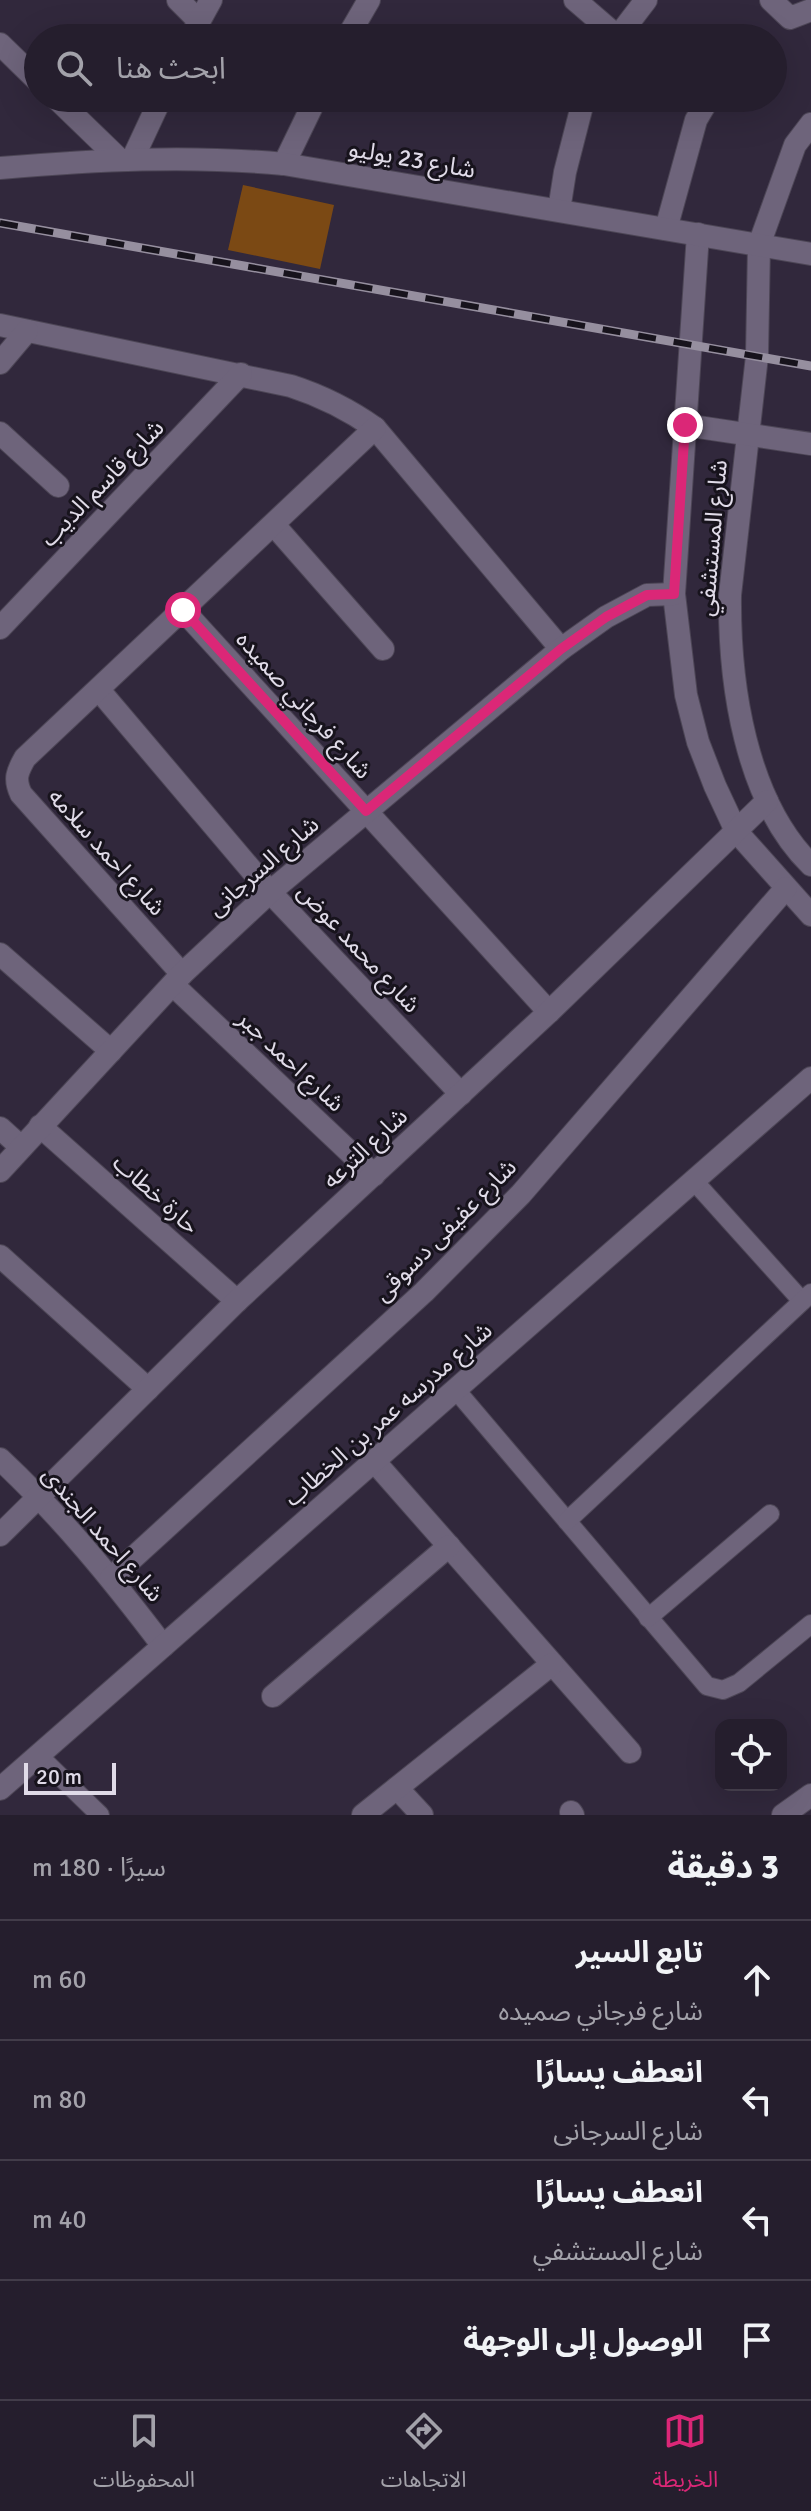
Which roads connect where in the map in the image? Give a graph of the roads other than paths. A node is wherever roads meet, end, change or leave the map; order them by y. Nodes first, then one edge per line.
1 (178, 0) edge
2 (211, 0) edge
3 (369, 0) edge
4 (575, 0) edge
5 (646, 0) edge
6 (771, 0) edge
7 (811, 10) edge
8 (192, 24) edge
9 (198, 24) edge
10 (355, 24) edge
11 (602, 24) edge
12 (627, 24) edge
13 (0, 44) edge
14 (24, 67) edge
15 (72, 112) edge
16 (153, 112) edge
17 (309, 112) edge
18 (580, 112) edge
19 (701, 112) edge
20 (811, 124) edge
21 (126, 158) junction
22 (284, 164) junction
23 (0, 168) edge
24 (559, 210) junction
25 (666, 229) junction
26 (698, 234) junction
27 (759, 245) junction
28 (811, 254) edge
29 (0, 325) edge
30 (27, 331) junction
31 (0, 363) edge
32 (241, 374) junction
33 (685, 425) junction
34 (375, 428) junction
35 (0, 433) edge
36 (747, 435) junction
37 (811, 444) edge
38 (58, 486) dead end
39 (274, 525) junction
40 (674, 594) junction
41 (183, 610) junction
42 (0, 628) edge
43 (383, 649) dead end
44 (561, 649) junction
45 (99, 690) junction
46 (767, 801) junction
47 (366, 811) junction
48 (736, 831) junction
49 (811, 865) edge
50 (786, 888) junction
51 (270, 892) junction
52 (811, 915) edge
53 (0, 954) edge
54 (177, 980) junction
55 (549, 1012) junction
56 (111, 1051) junction
57 (811, 1078) edge
58 (461, 1094) junction
59 (40, 1126) junction
60 (0, 1128) edge
61 (21, 1147) junction
62 (0, 1171) edge
63 (374, 1175) junction
64 (694, 1181) junction
65 (0, 1256) edge
66 (807, 1297) edge
67 (237, 1301) junction
68 (148, 1389) junction
69 (456, 1390) junction
70 (0, 1459) edge
71 (374, 1461) junction
72 (39, 1495) junction
73 (770, 1514) dead end
74 (567, 1521) junction
75 (0, 1535) edge
76 (449, 1546) junction
77 (111, 1578) junction
78 (648, 1618) junction
79 (811, 1624) edge
80 (163, 1646) junction
81 (552, 1664) junction
82 (273, 1696) dead end
83 (630, 1752) dead end
84 (38, 1755) junction
85 (397, 1788) junction
86 (0, 1789) edge
87 (811, 1795) edge
88 (100, 1815) edge
89 (363, 1815) edge
90 (422, 1815) edge
91 (783, 1815) edge

1 - 8 street
2 - 9 street
3 - 10 street
4 - 11 street
5 - 12 street
6 - 7 street
13 - 14 street
15 - 21 street
16 - 21 street
17 - 22 street
18 - 24 street
19 - 25 street
20 - 27 street, شارع المستشفي
21 - 22 street, شارع 23 يوليو
21 - 23 street, شارع 23 يوليو
22 - 24 street, شارع 23 يوليو
24 - 25 street, شارع 23 يوليو
25 - 26 street, شارع 23 يوليو
26 - 27 street, شارع 23 يوليو
26 - 33 street, شارع المستشفي
27 - 28 street, شارع 23 يوليو
27 - 36 street, شارع المستشفي
29 - 30 street
30 - 31 street
30 - 32 street
32 - 34 street
32 - 42 street, شارع قاسم الديب
33 - 36 street
33 - 40 street, شارع المستشفي
34 - 39 street, شارع احمد سلامه
34 - 44 street
35 - 38 street
36 - 37 street
36 - 46 street, شارع المستشفي
39 - 41 street, شارع احمد سلامه
39 - 43 street
40 - 44 street, شارع السرجانى
40 - 48 street, شارع المستشفي
41 - 45 street, شارع احمد سلامه
41 - 47 street, شارع فرجاني صميده
44 - 47 street, شارع السرجانى
45 - 51 street, شارع محمد عوض
45 - 54 street, شارع احمد سلامه
46 - 48 street, شارع الترعه
46 - 49 street, شارع المستشفي
47 - 51 street, شارع السرجانى
47 - 55 street, شارع فرجاني صميده
48 - 50 street, شارع المستشفي
48 - 55 street, شارع الترعه
50 - 52 street, شارع المستشفي
50 - 77 street, شارع عفيفى دسوقى
51 - 54 street, شارع السرجانى
51 - 58 street, شارع محمد عوض
53 - 56 street
54 - 56 street, شارع السرجانى
54 - 63 street, شارع احمد جبر
55 - 58 street, شارع الترعه
56 - 59 street, شارع السرجانى
57 - 64 street, شارع مدرسه عمر بن الخطاب
58 - 63 street, شارع الترعه
59 - 61 street, شارع السرجانى
59 - 67 street, حارة خطاب
60 - 61 street
61 - 62 street, شارع السرجانى
63 - 67 street, شارع الترعه
64 - 66 lane
64 - 69 street, شارع مدرسه عمر بن الخطاب
65 - 68 street
66 - 74 lane
67 - 68 street, شارع الترعه
68 - 72 street, شارع الترعه
69 - 71 street, شارع مدرسه عمر بن الخطاب
69 - 74 lane
70 - 72 street, شارع احمد الجندى
71 - 76 street
71 - 80 street, شارع مدرسه عمر بن الخطاب
72 - 75 street, شارع الترعه
72 - 77 street, شارع احمد الجندى
73 - 78 lane
74 - 78 lane
76 - 81 street
76 - 82 street
77 - 80 street, شارع احمد الجندى
78 - 79 lane
80 - 84 street, شارع مدرسه عمر بن الخطاب
81 - 83 street
81 - 85 street
84 - 86 street, شارع مدرسه عمر بن الخطاب
84 - 88 lane
85 - 89 street
85 - 90 street
87 - 91 street

